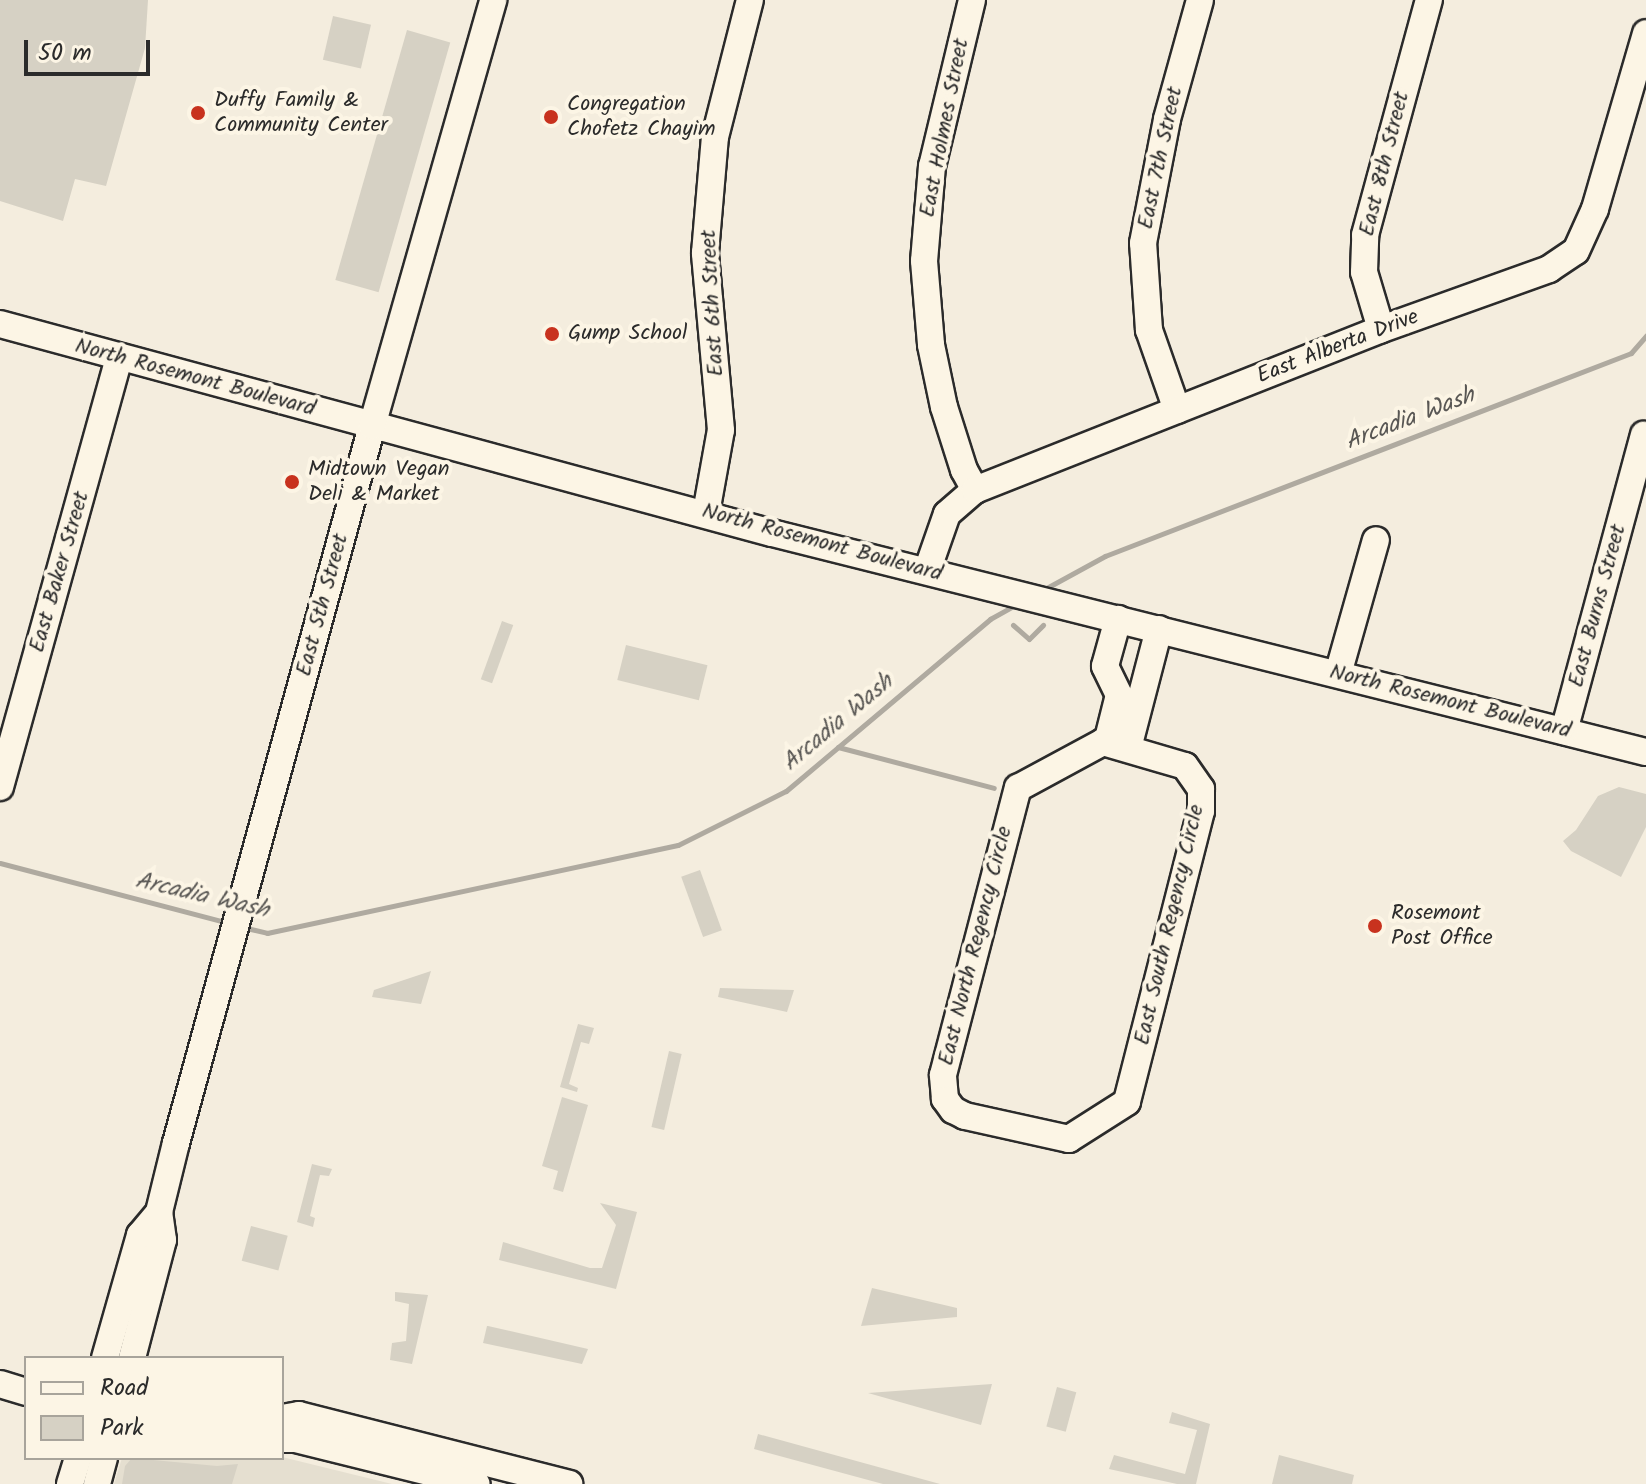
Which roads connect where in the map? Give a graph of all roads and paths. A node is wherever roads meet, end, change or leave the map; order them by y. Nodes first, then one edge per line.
1 (493, 0) edge
2 (750, 0) edge
3 (972, 0) edge
4 (1200, 0) edge
5 (1429, 0) edge
6 (1646, 33) edge
7 (0, 324) edge
8 (1381, 329) junction
9 (119, 357) junction
10 (1177, 410) junction
11 (372, 426) junction
12 (1644, 435) edge
13 (975, 490) junction
14 (706, 513) junction
15 (1376, 540) dead end
16 (927, 571) junction
17 (1118, 619) junction
18 (1159, 629) junction
19 (1338, 674) junction
20 (1113, 681) junction
21 (1143, 690) junction
22 (1564, 731) junction
23 (1118, 746) junction
24 (1646, 752) edge
25 (0, 787) edge
26 (1065, 1139) joint
27 (159, 1212) junction
28 (106, 1356) edge
29 (133, 1356) edge
30 (0, 1384) edge
31 (24, 1391) edge
32 (284, 1418) edge
33 (284, 1439) edge
34 (426, 1459) junction
35 (77, 1460) edge
36 (103, 1460) edge
37 (70, 1484) edge
38 (97, 1484) edge
39 (477, 1484) edge
40 (569, 1484) edge

1 - 11 street, East 5th Street
2 - 14 street, East 6th Street
3 - 13 street, East Holmes Street
4 - 10 street, East 7th Street
5 - 8 street, East 8th Street
6 - 8 street, East Alberta Drive
7 - 9 street, North Rosemont Boulevard
8 - 10 street, East Alberta Drive
9 - 11 street, North Rosemont Boulevard
9 - 25 street, East Baker Street
10 - 13 street, East Alberta Drive
11 - 14 street, North Rosemont Boulevard
11 - 27 street, East 5th Street
12 - 22 street, East Burns Street
13 - 16 street, East Alberta Drive
14 - 16 street, North Rosemont Boulevard
15 - 19 street
16 - 17 street, North Rosemont Boulevard
17 - 18 street, North Rosemont Boulevard
17 - 20 street
18 - 19 street, North Rosemont Boulevard
18 - 21 street
19 - 22 street, North Rosemont Boulevard
20 - 21 street
20 - 23 street
21 - 23 street
22 - 24 street, North Rosemont Boulevard
23 - 26 street, East South Regency Circle
23 - 26 street, East North Regency Circle
27 - 28 street, East 5th Street
27 - 29 street, East 5th Street
30 - 31 street
32 - 34 street
33 - 34 street
34 - 39 street
34 - 40 street
35 - 37 street
36 - 38 street

